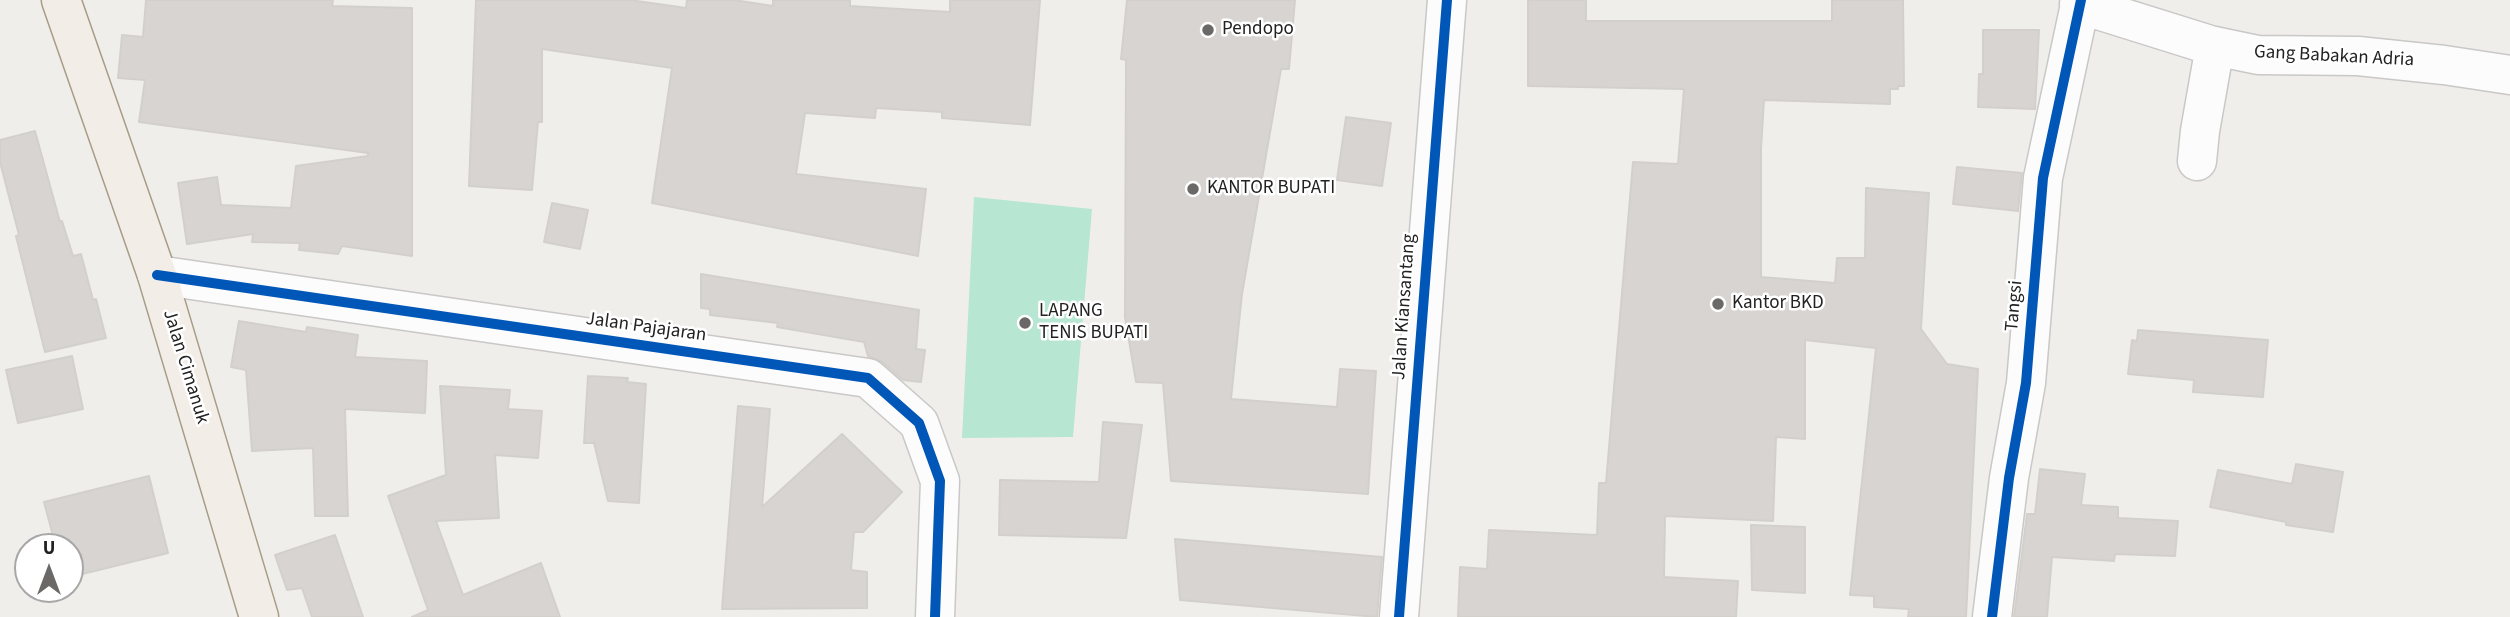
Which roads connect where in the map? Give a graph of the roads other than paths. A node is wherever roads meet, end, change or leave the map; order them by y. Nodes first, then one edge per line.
1 (61, 0) edge
2 (1447, 0) edge
3 (2080, 2) edge
4 (2215, 46) junction
5 (2510, 75) edge
6 (2197, 161) dead end
7 (157, 275) junction
8 (259, 617) edge
9 (935, 617) edge
10 (1399, 617) edge
11 (1992, 617) edge

1 - 7 main road, Jalan Cimanuk
2 - 10 street, Jalan Kiansantang
3 - 4 street, Gang Babakan Adria
3 - 11 street, Tangsi
4 - 5 street, Gang Babakan Adria
4 - 6 street
7 - 8 main road, Jalan Cimanuk
7 - 9 street, Jalan Pajajaran

